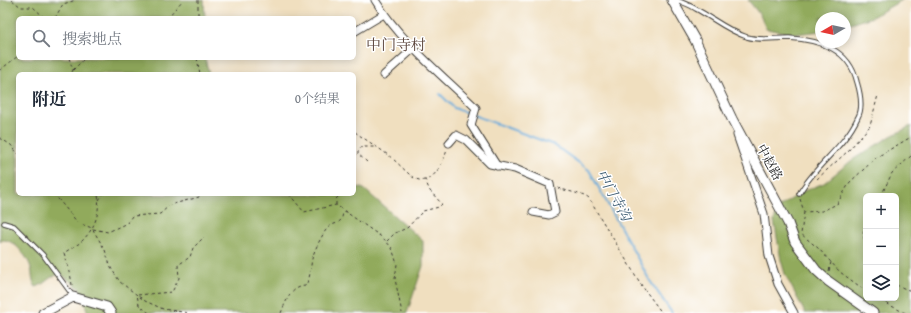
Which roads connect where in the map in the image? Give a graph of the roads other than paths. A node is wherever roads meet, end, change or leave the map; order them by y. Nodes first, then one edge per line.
1 (375, 0) edge
2 (672, 0) edge
3 (677, 0) edge
4 (384, 14) junction
5 (356, 31) edge
6 (414, 48) junction
7 (384, 76) dead end
8 (732, 119) junction
9 (449, 143) road end
10 (497, 166) junction
11 (799, 194) road end
12 (533, 212) dead end
13 (4, 224) dead end
14 (73, 297) junction
15 (42, 313) edge
16 (111, 313) edge
17 (794, 313) edge
18 (873, 313) edge

1 - 4 street
2 - 8 street, 中赵路
3 - 11 lane
4 - 5 street
4 - 6 street
6 - 7 street
6 - 10 street
8 - 17 street
8 - 18 street, 中赵路
9 - 10 street
10 - 12 street
13 - 14 lane
14 - 15 street
14 - 16 street

